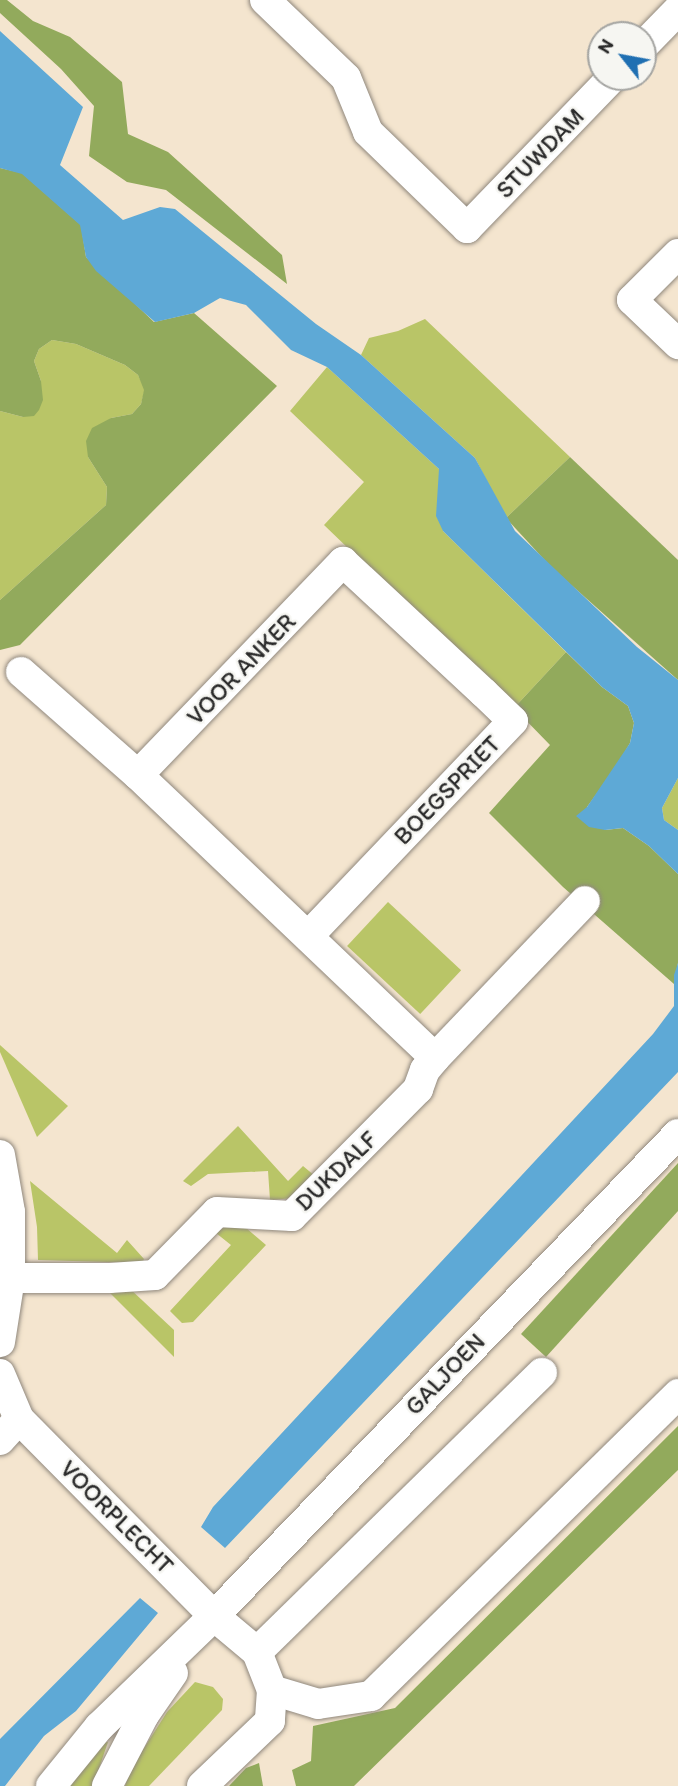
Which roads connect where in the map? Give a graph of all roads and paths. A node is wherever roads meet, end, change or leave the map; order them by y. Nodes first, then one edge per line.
1 (265, 0) edge
2 (678, 10) edge
3 (657, 32) edge
4 (600, 91) edge
5 (678, 254) edge
6 (678, 344) edge
7 (343, 562) joint
8 (21, 672) dead end
9 (138, 775) junction
10 (585, 901) dead end
11 (308, 936) junction
12 (435, 1058) junction
13 (678, 1134) edge
14 (0, 1155) edge
15 (10, 1278) junction
16 (0, 1342) edge
17 (542, 1373) dead end
18 (0, 1374) edge
19 (678, 1394) edge
20 (9, 1430) edge
21 (214, 1616) junction
22 (257, 1652) junction
23 (272, 1690) junction
24 (51, 1786) edge
25 (107, 1786) edge
26 (202, 1786) edge

1 - 4 street, STUWDAM
2 - 3 street
5 - 6 street
7 - 9 street, VOOR ANKER
7 - 11 street, BOEGSPRIET
8 - 9 street
9 - 11 street
10 - 12 street, DUKDALF
11 - 12 street
12 - 15 street, DUKDALF
13 - 21 street, GALJOEN
14 - 15 street
15 - 16 street
17 - 22 street
18 - 20 street, VOORPLECHT
19 - 23 street
20 - 21 street, VOORPLECHT
21 - 22 street
21 - 24 street, GALJOEN
21 - 25 street, GALJOEN
22 - 23 street
23 - 26 street

